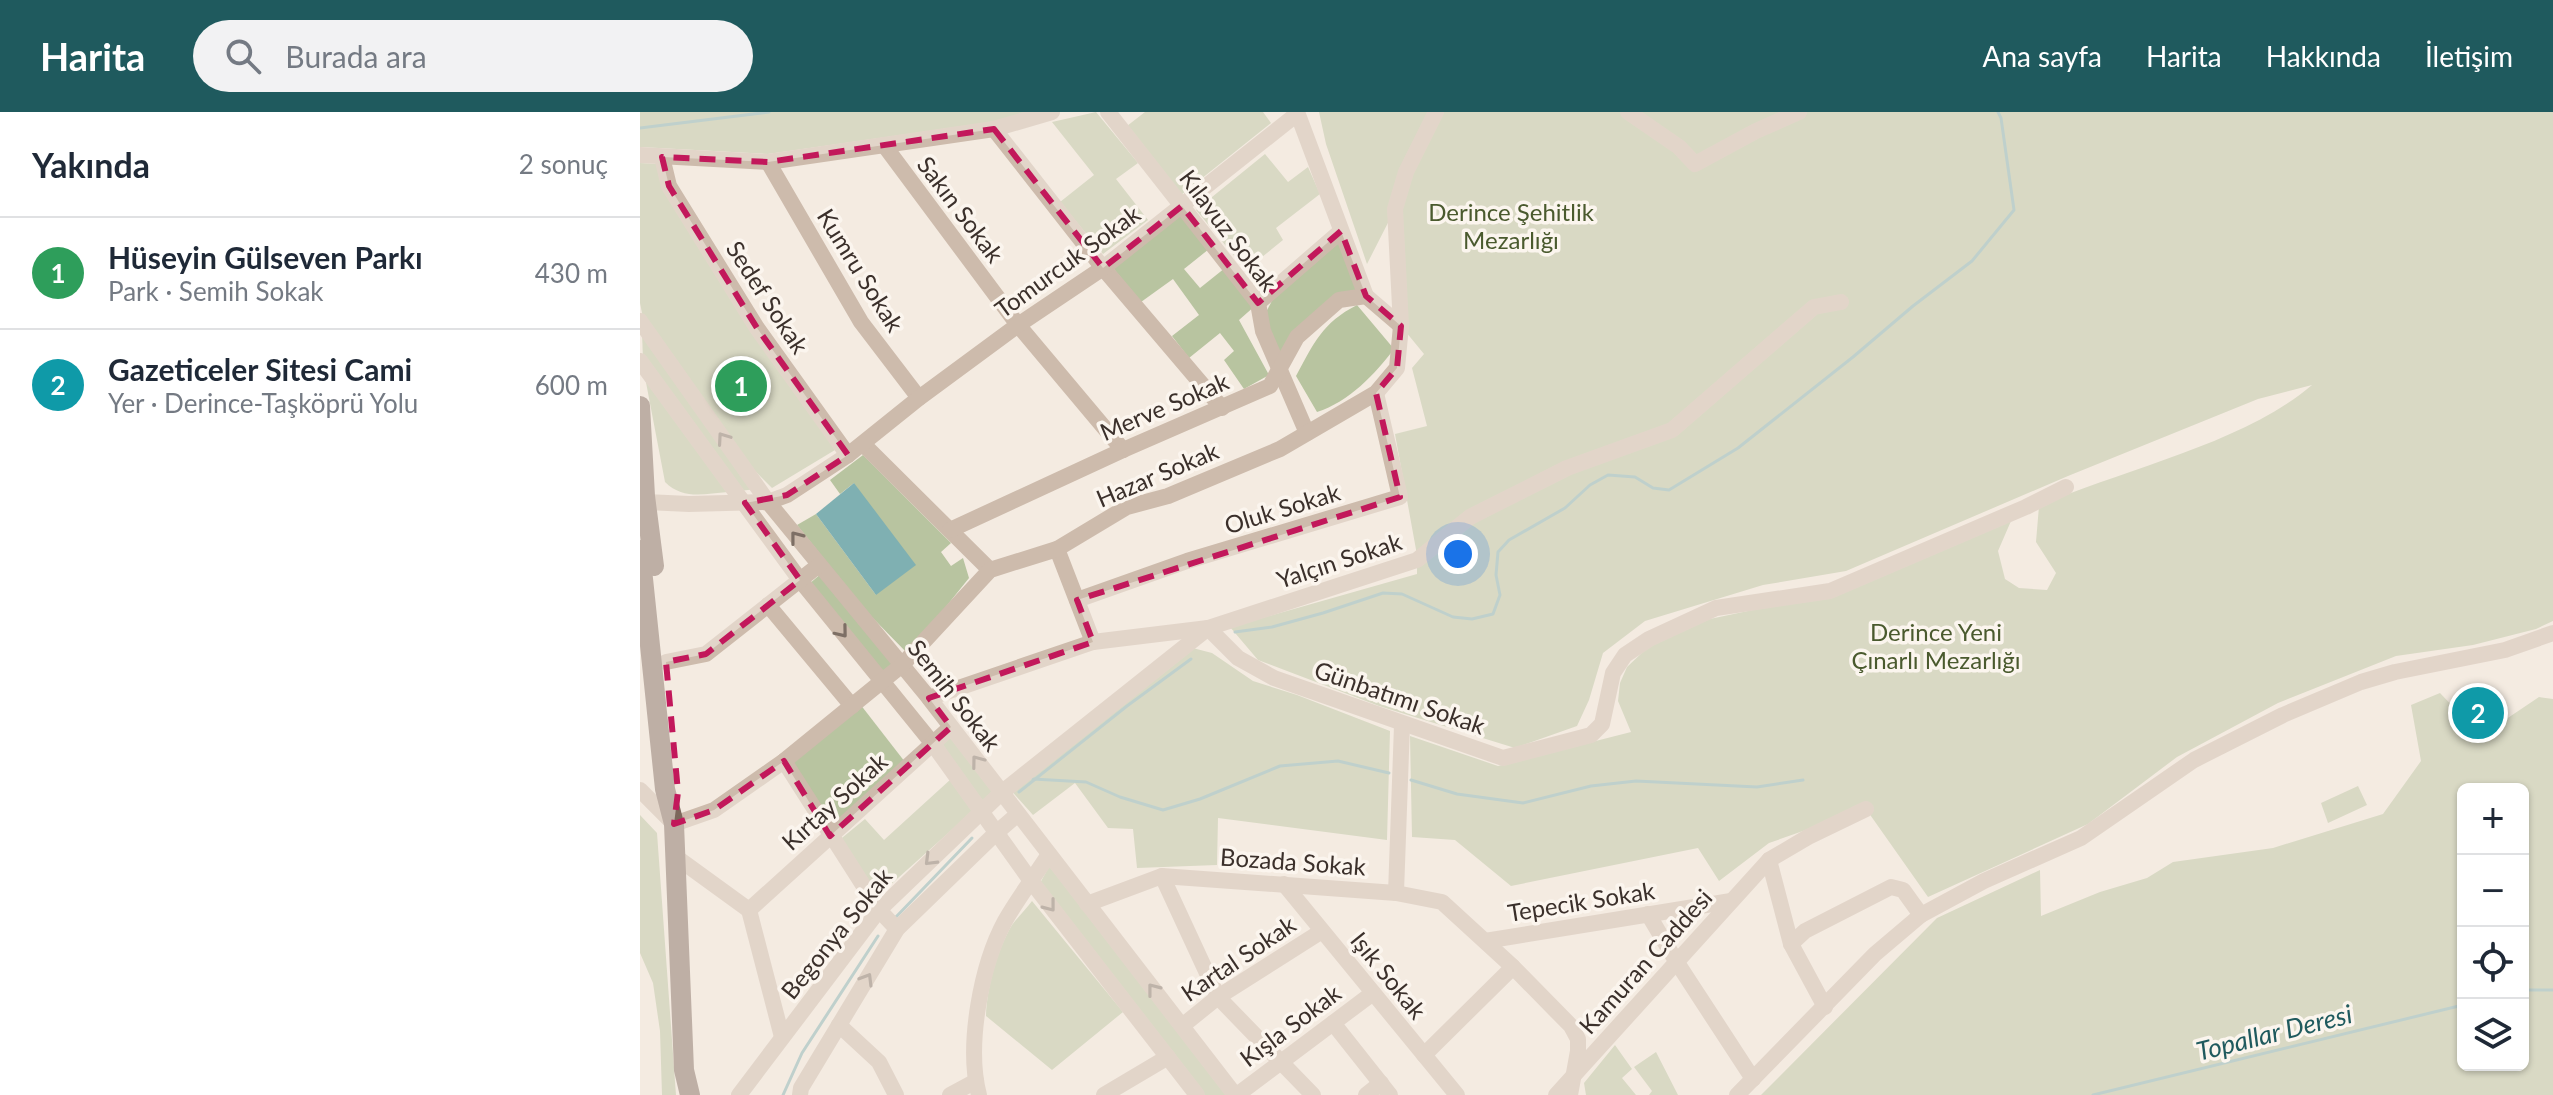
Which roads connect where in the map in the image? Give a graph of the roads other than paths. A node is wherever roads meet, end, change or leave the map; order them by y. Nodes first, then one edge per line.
1 (1052, 112) edge
2 (1108, 112) edge
3 (1436, 112) edge
4 (1628, 112) edge
5 (1799, 112) edge
6 (1297, 113) edge
7 (994, 129) junction
8 (884, 145) junction
9 (640, 155) edge
10 (662, 157) junction
11 (768, 162) junction
12 (1182, 206) junction
13 (1341, 231) junction
14 (1103, 268) junction
15 (1366, 296) junction
16 (1841, 302) dead end
17 (1258, 303) junction
18 (640, 321) edge
19 (1018, 325) junction
20 (1401, 326) junction
21 (640, 361) edge
22 (1281, 370) junction
23 (1376, 393) junction
24 (919, 398) junction
25 (640, 406) edge
26 (1222, 408) junction
27 (1307, 433) junction
28 (863, 444) junction
29 (1123, 450) junction
30 (848, 455) junction
31 (2066, 487) dead end
32 (646, 502) junction
33 (768, 502) junction
34 (745, 503) junction
35 (950, 530) junction
36 (1057, 549) junction
37 (640, 550) edge
38 (819, 565) junction
39 (990, 570) junction
40 (800, 580) junction
41 (1077, 600) junction
42 (768, 605) junction
43 (1208, 628) junction
44 (2553, 633) edge
45 (1093, 642) junction
46 (666, 662) junction
47 (902, 665) junction
48 (883, 681) junction
49 (929, 698) junction
50 (852, 706) junction
51 (1402, 725) junction
52 (951, 727) junction
53 (933, 744) junction
54 (784, 761) junction
55 (640, 790) edge
56 (1866, 809) dead end
57 (999, 813) junction
58 (674, 824) junction
59 (830, 836) junction
60 (1049, 854) junction
61 (676, 857) junction
62 (1769, 860) junction
63 (1162, 876) junction
64 (1031, 881) junction
65 (1284, 884) junction
66 (1396, 893) junction
67 (1731, 901) junction
68 (1087, 904) junction
69 (749, 910) junction
70 (879, 910) junction
71 (1648, 914) junction
72 (1921, 915) junction
73 (897, 929) junction
74 (1322, 931) junction
75 (1485, 941) junction
76 (1791, 944) junction
77 (1676, 961) junction
78 (1513, 967) junction
79 (1373, 993) junction
80 (1218, 997) junction
81 (1825, 1007) junction
82 (1333, 1023) junction
83 (839, 1025) junction
84 (1182, 1026) junction
85 (782, 1037) junction
86 (1424, 1055) junction
87 (1168, 1057) junction
88 (1281, 1062) junction
89 (1573, 1077) junction
90 (1753, 1079) junction
91 (978, 1088) edge
92 (1386, 1089) edge
93 (690, 1095) edge
94 (739, 1095) edge
95 (800, 1095) edge
96 (896, 1095) edge
97 (950, 1095) edge
98 (1104, 1095) edge
99 (1197, 1095) edge
100 (1236, 1095) edge
101 (1313, 1095) edge
102 (1366, 1095) edge
103 (1457, 1095) edge
104 (1556, 1095) edge
105 (1570, 1095) edge
106 (1737, 1095) edge

1 - 7 street
2 - 12 street, Kılavuz Sokak
3 - 20 street
4 - 5 street
6 - 12 street, Tomurcuk Sokak
6 - 13 street
7 - 8 street
7 - 14 street
8 - 11 street
8 - 19 street, Sakın Sokak
9 - 10 street
10 - 11 street
10 - 30 street, Sedef Sokak
11 - 24 street, Kumru Sokak
12 - 14 street, Tomurcuk Sokak
12 - 17 street, Kılavuz Sokak
13 - 15 street
13 - 17 street
14 - 19 street, Tomurcuk Sokak
14 - 26 street
15 - 20 street
15 - 22 street, Merve Sokak
16 - 43 street, Yalçın Sokak
17 - 22 street, Kılavuz Sokak
33 -> 18 street, Semih Sokak
19 - 24 street, Tomurcuk Sokak
19 - 29 street, Sakın Sokak
20 - 23 street, Hazar Sokak
21 - 34 street, Semih Sokak
22 - 26 street, Merve Sokak
22 - 27 street, Kılavuz Sokak
23 - 27 street, Hazar Sokak
23 - 41 street, Oluk Sokak
24 - 28 street, Tomurcuk Sokak
25 - 32 main road
26 - 29 street, Merve Sokak
27 - 36 street, Hazar Sokak
28 - 30 street, Tomurcuk Sokak
28 - 35 street
29 - 35 street, Merve Sokak
30 - 33 street, Tomurcuk Sokak
31 - 51 street, Günbatımı Sokak
32 - 34 street
32 - 46 main road
33 - 34 street
38 -> 33 street, Semih Sokak
34 - 40 street, Semih Sokak
35 - 39 street
36 - 39 street, Hazar Sokak
36 - 41 street
37 - 58 main road
38 - 40 street
38 - 47 street, Semih Sokak
39 - 47 street, Hazar Sokak
40 - 42 street
40 -> 48 street, Semih Sokak
41 - 45 street
42 - 46 street
42 - 50 street
43 - 45 street, Yalçın Sokak
43 - 51 street, Günbatımı Sokak
43 - 57 street, Begonya Sokak
44 - 72 street
45 - 49 street, Yalçın Sokak
46 - 58 main road
47 - 48 street, Hazar Sokak
47 - 49 street, Semih Sokak
48 - 50 street, Hazar Sokak
48 - 53 street, Semih Sokak
49 - 52 street, Semih Sokak
50 - 54 street, Hazar Sokak
51 - 66 street
52 - 53 street, Kırtay Sokak
57 -> 52 street, Semih Sokak
53 - 57 street, Semih Sokak
53 - 59 street, Kırtay Sokak
54 - 58 street, Hazar Sokak
54 - 59 street
55 - 58 street
56 - 62 street, Kamuran Caddesi
57 - 60 street, Semih Sokak
57 - 64 street, Semih Sokak
57 -> 70 street, Begonya Sokak
57 - 73 street
58 - 61 main road
59 - 69 street, Kırtay Sokak
59 - 70 street
60 - 64 street
60 - 68 street, Semih Sokak
61 - 69 street
61 - 93 main road
62 - 67 street, Kamuran Caddesi
62 - 76 street
63 - 65 street, Bozada Sokak
63 - 68 street, Bozada Sokak
63 - 80 street
64 -> 87 street, Semih Sokak
64 - 91 street
65 - 66 street, Bozada Sokak
65 - 74 street, Işık Sokak
66 - 75 street, Bozada Sokak
67 - 71 street, Tepecik Sokak
67 - 77 street, Kamuran Caddesi
84 -> 68 street, Semih Sokak
69 - 85 street
70 - 73 street
70 - 85 street, Begonya Sokak
71 - 75 street, Tepecik Sokak
71 - 77 street
72 - 76 street
72 - 81 street
83 -> 73 street
74 - 79 street, Işık Sokak
74 - 80 street, Kartal Sokak
75 - 78 street, Bozada Sokak
76 - 81 street
77 - 89 street, Kamuran Caddesi
77 - 90 street
78 - 86 street
78 - 89 street, Bozada Sokak
79 - 82 street, Kışla Sokak
79 - 86 street, Işık Sokak
80 - 84 street, Kartal Sokak
80 - 88 street
81 - 90 street
82 - 88 street, Kışla Sokak
82 - 92 street
83 - 95 street
83 - 96 street
84 - 100 street, Semih Sokak
85 - 94 street, Begonya Sokak
86 - 103 street, Işık Sokak
87 - 98 street
87 - 99 street, Semih Sokak
88 - 100 street, Kışla Sokak
88 - 101 street
89 - 104 street, Kamuran Caddesi
89 - 105 street, Bozada Sokak
90 - 106 street
91 - 97 street
92 - 102 street

